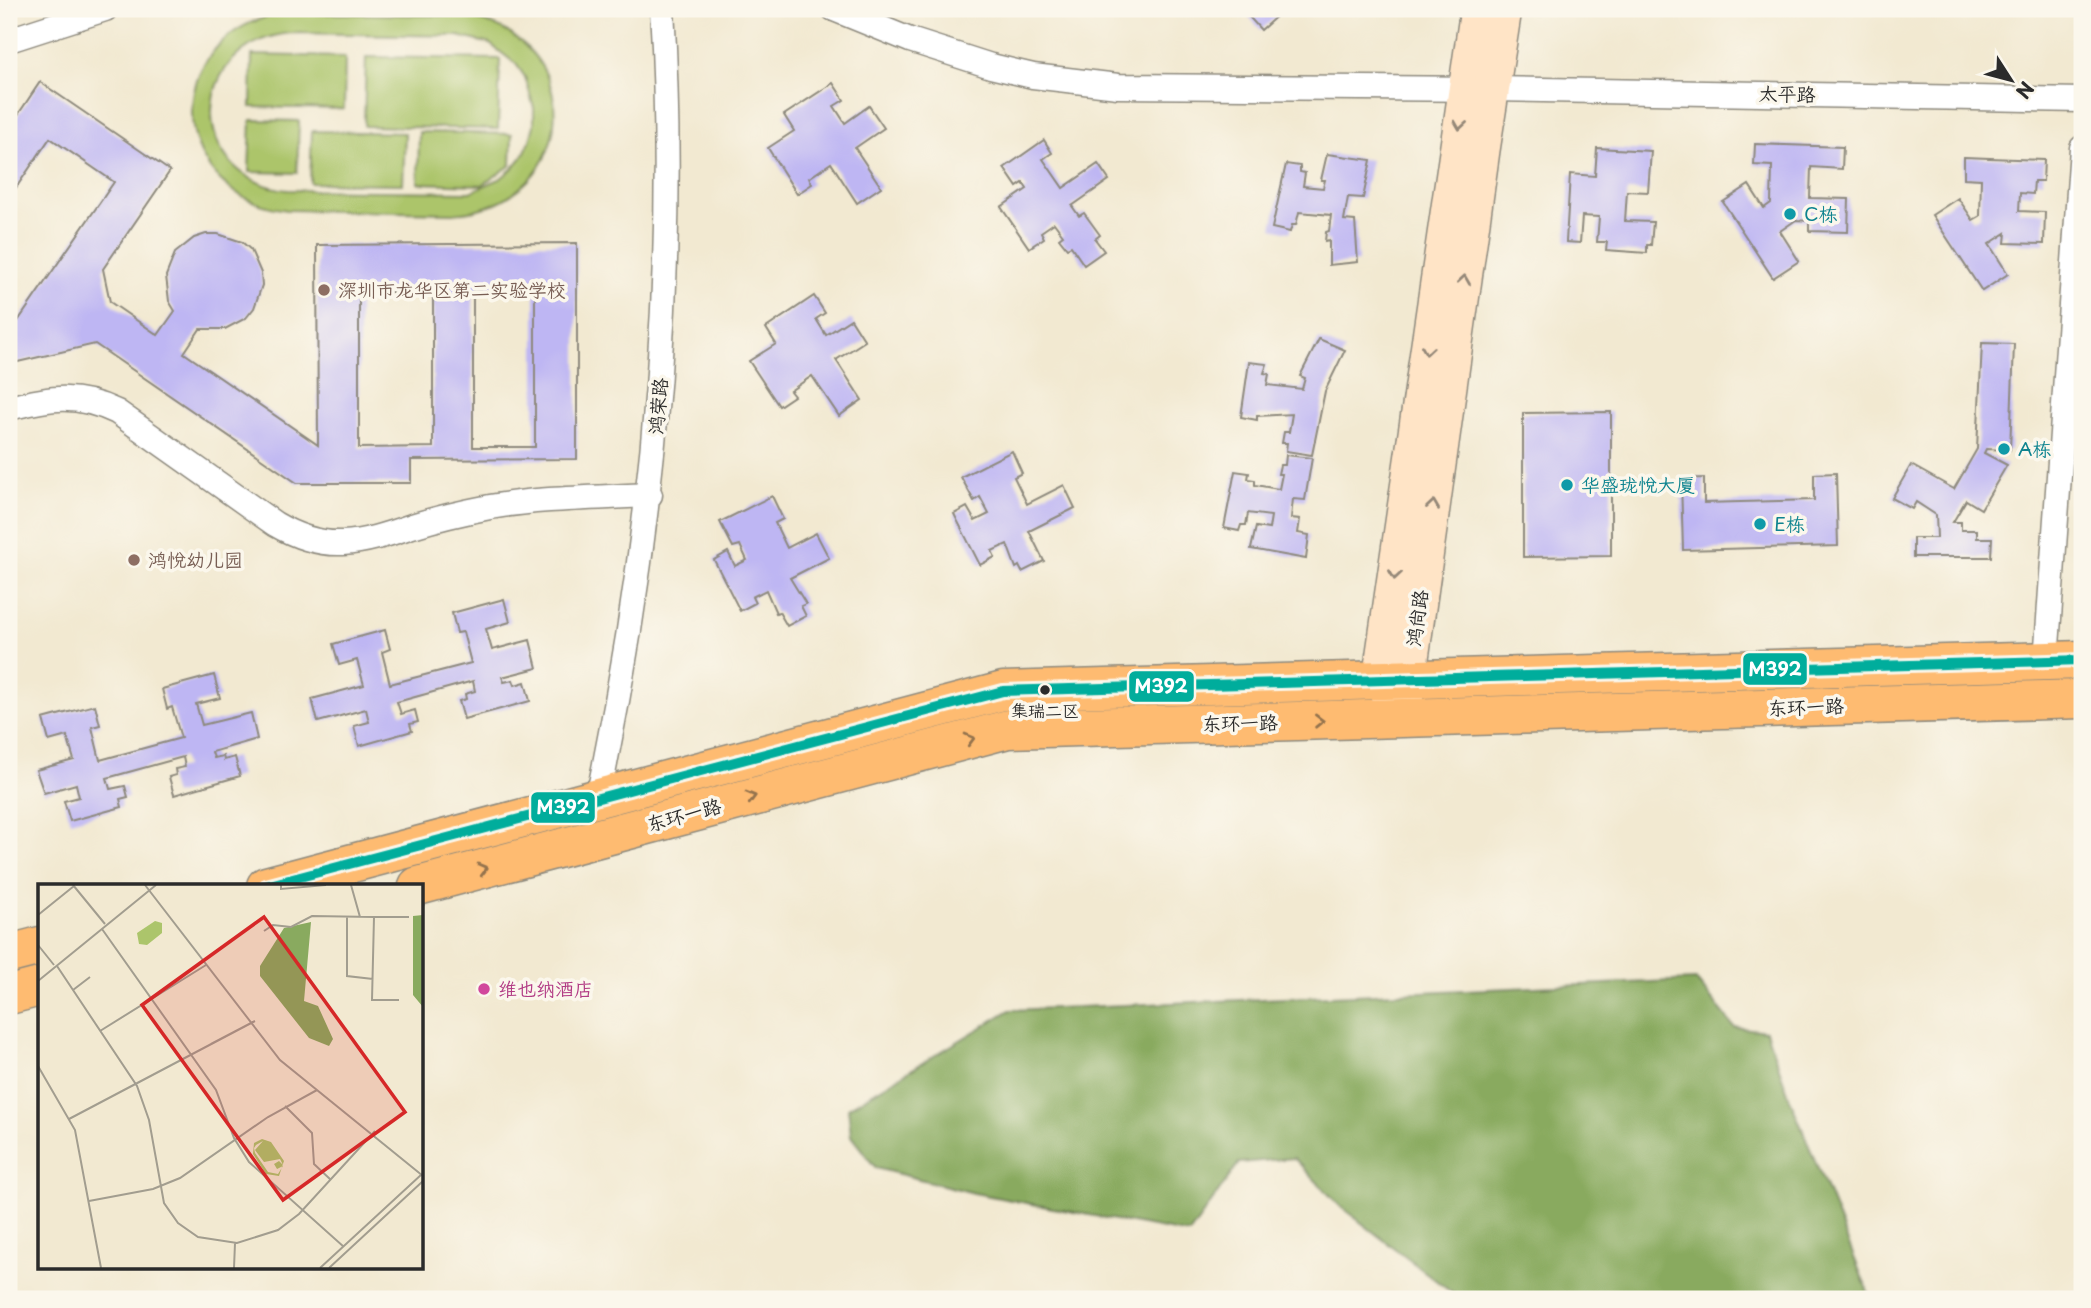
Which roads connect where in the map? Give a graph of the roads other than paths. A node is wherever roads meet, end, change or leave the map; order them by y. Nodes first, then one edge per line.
1 (105, 9) edge
2 (662, 9) edge
3 (834, 9) edge
4 (1478, 9) edge
5 (1504, 9) edge
6 (9, 40) edge
7 (1478, 89) junction
8 (2082, 100) edge
9 (2082, 148) edge
10 (9, 408) edge
11 (650, 495) junction
12 (2064, 660) edge
13 (1394, 680) junction
14 (2082, 699) edge
15 (1403, 719) junction
16 (598, 798) junction
17 (274, 884) edge
18 (424, 884) edge
19 (38, 947) edge
20 (9, 955) edge
21 (22, 992) edge

1 - 6 street
2 - 11 street, 鸿荣路
3 - 7 street, 太平路
4 - 7 street, 鸿尚路
5 - 7 street, 鸿尚路
7 - 8 street, 太平路
7 - 13 street, 鸿尚路
9 - 12 street
10 - 11 street
11 - 16 street, 鸿荣路
12 - 13 main road, 东环一路
13 - 15 street
13 - 16 main road, 东环一路
14 - 15 main road, 东环一路
18 -> 15 main road, 东环一路
16 - 17 main road, 东环一路
19 - 20 main road
20 - 21 street

